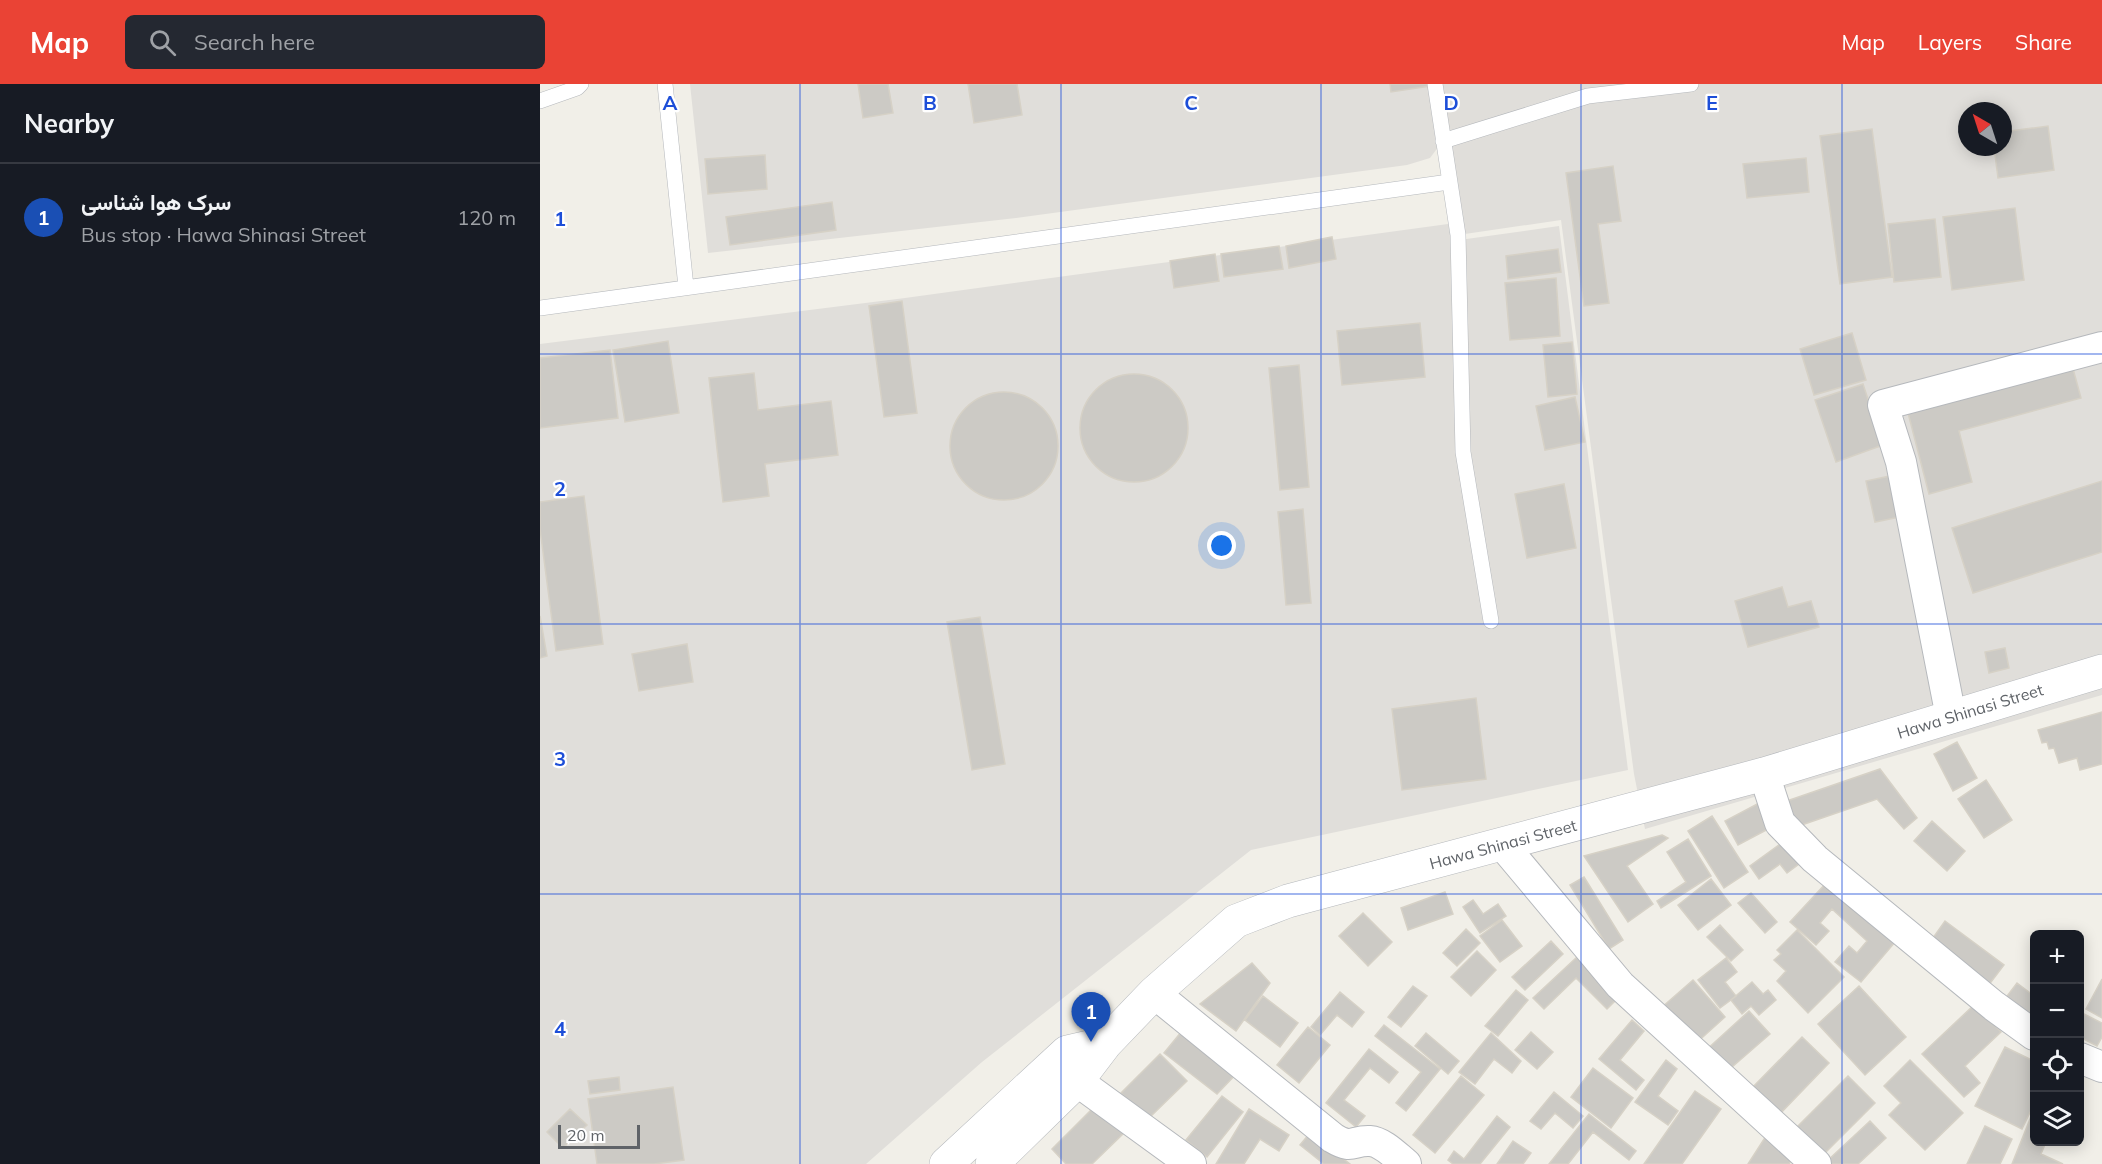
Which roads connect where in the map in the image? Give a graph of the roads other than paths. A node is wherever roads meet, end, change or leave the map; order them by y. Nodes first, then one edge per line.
1 (581, 84) edge
2 (665, 84) edge
3 (1435, 84) edge
4 (1691, 84) edge
5 (540, 101) edge
6 (1443, 141) junction
7 (1449, 182) junction
8 (686, 288) junction
9 (540, 308) edge
10 (2102, 346) edge
11 (1491, 621) dead end
12 (2102, 671) edge
13 (1951, 717) junction
14 (1764, 774) junction
15 (1502, 844) junction
16 (1154, 993) junction
17 (2030, 1032) edge
18 (1107, 1043) junction
19 (2084, 1060) edge
20 (2102, 1066) edge
21 (1077, 1081) junction
22 (946, 1164) edge
23 (992, 1164) edge
24 (1191, 1164) edge
25 (1406, 1164) edge
26 (1816, 1164) edge

1 - 5 lane
2 - 8 lane
3 - 6 lane
4 - 6 lane
6 - 7 lane
7 - 8 lane
7 - 11 lane
8 - 9 lane
10 - 13 street
12 - 13 street, Hawa Shinasi Street
13 - 14 street, Hawa Shinasi Street
14 - 15 street, Hawa Shinasi Street
14 - 17 street
15 - 16 street, Hawa Shinasi Street
15 - 26 street
16 - 18 street, Hawa Shinasi Street
16 - 25 street
18 - 21 street, Hawa Shinasi Street
18 - 22 street
19 - 20 street
21 - 23 street, Hawa Shinasi Street
21 - 24 street

